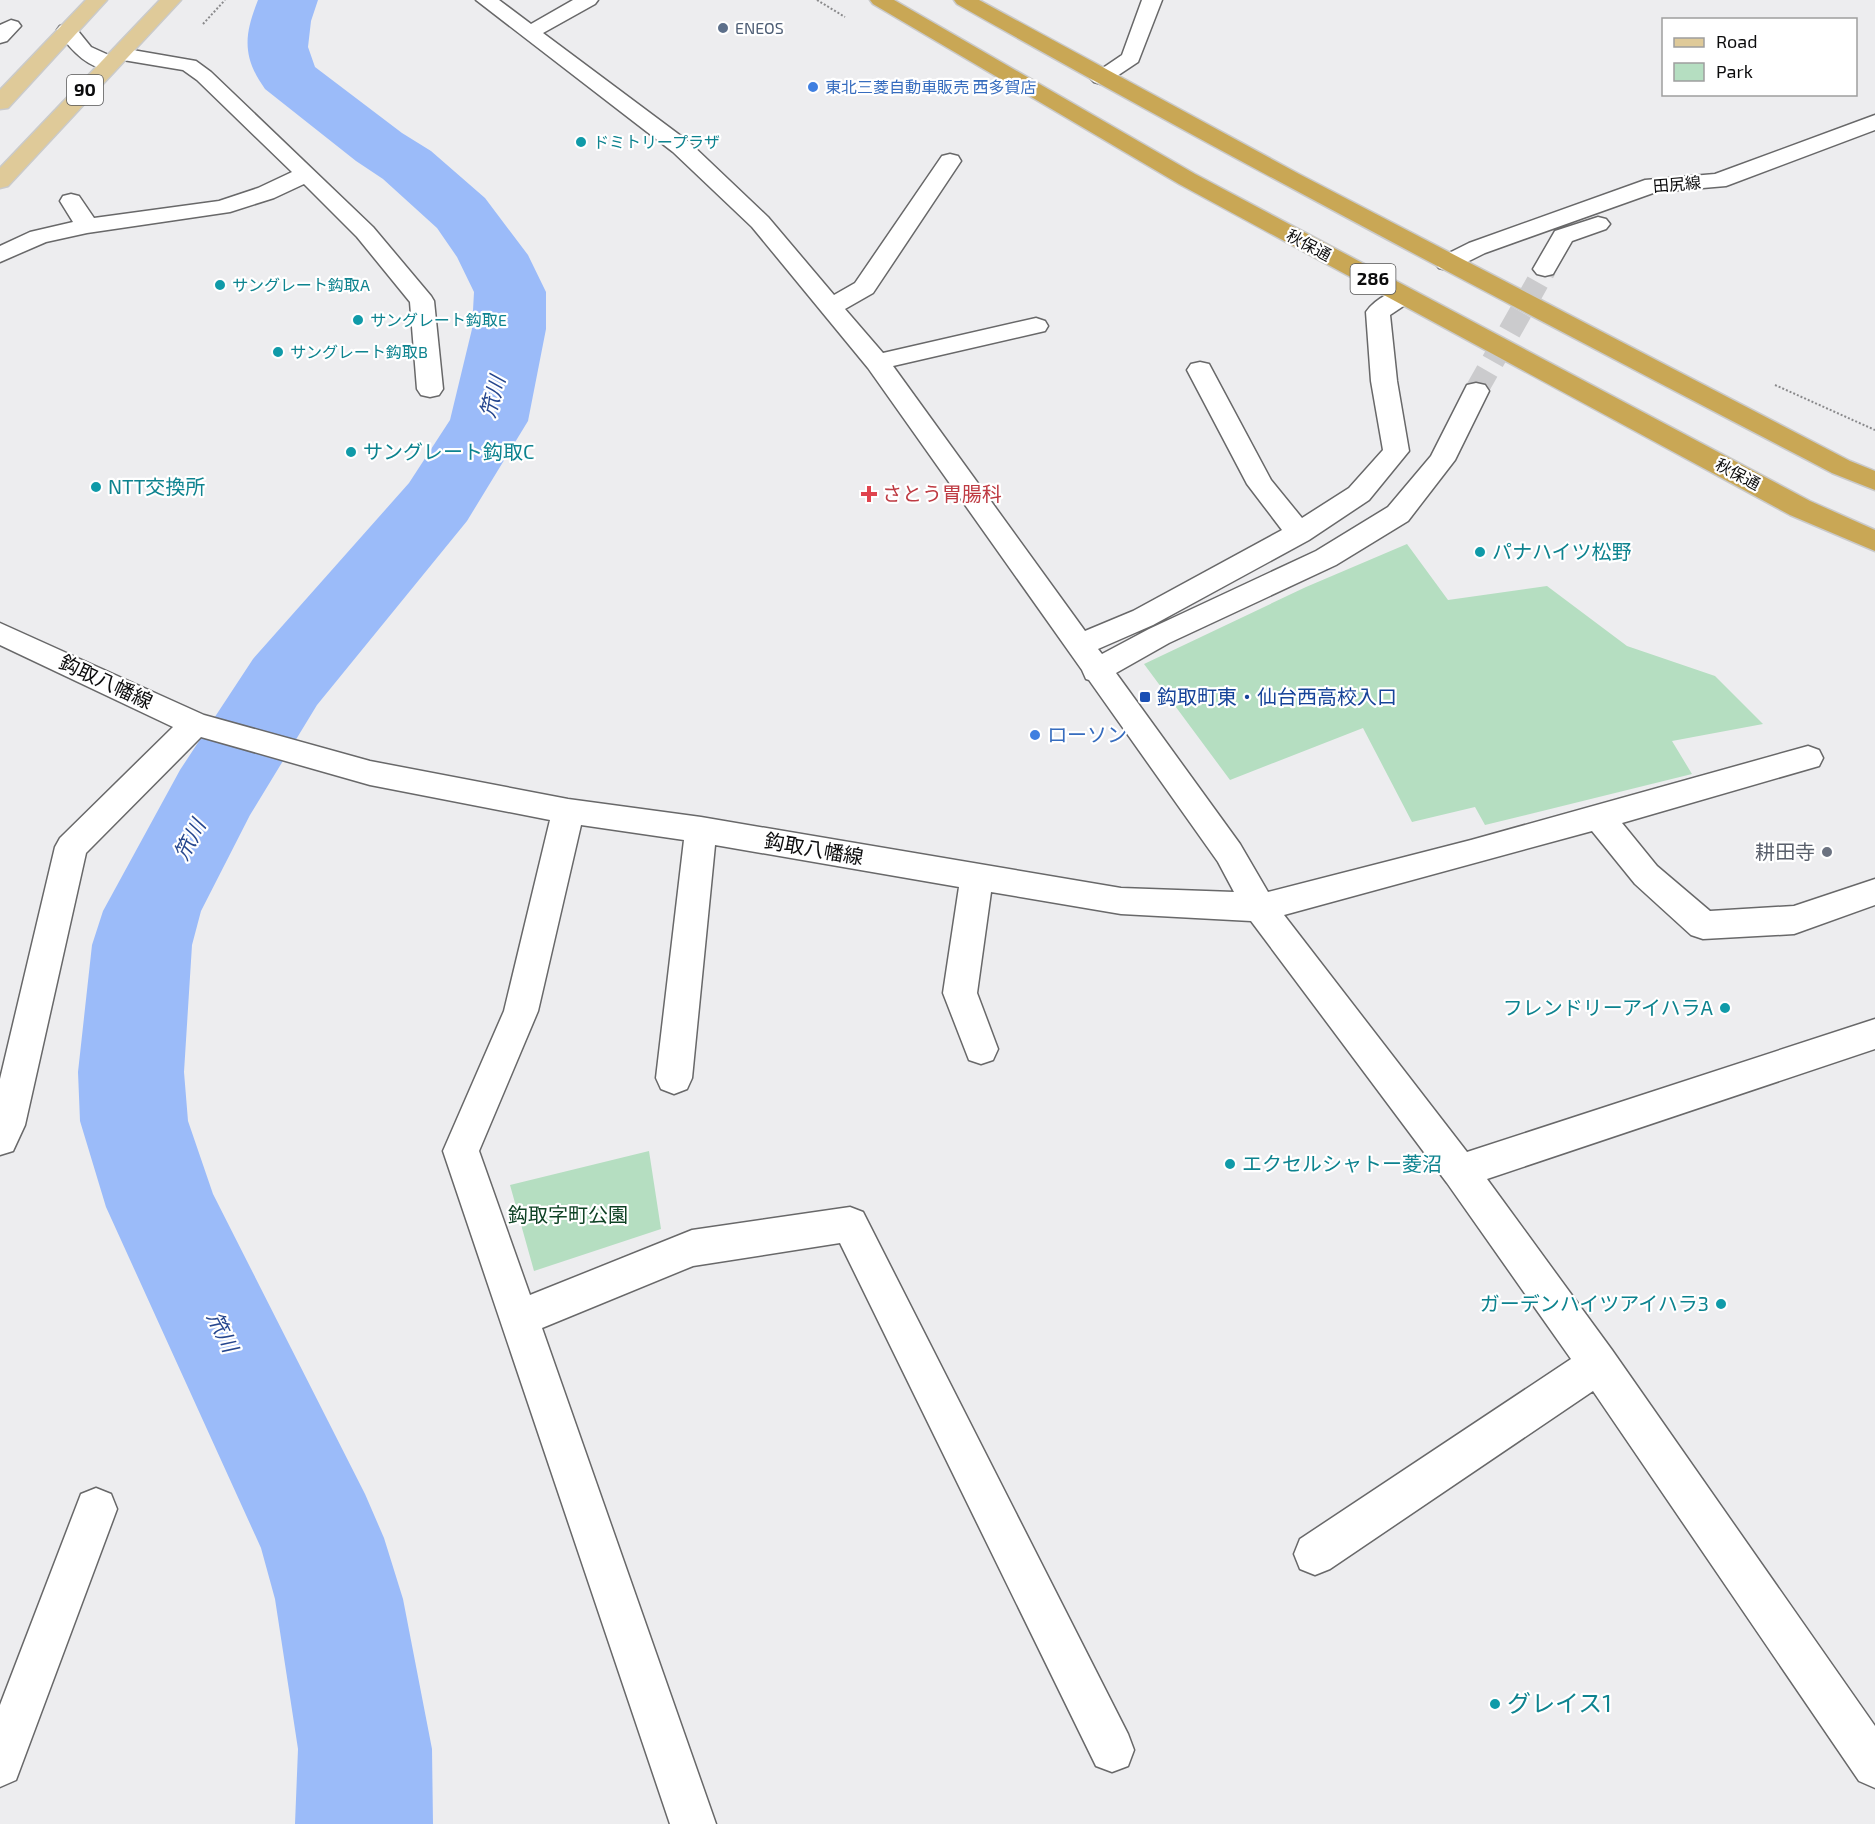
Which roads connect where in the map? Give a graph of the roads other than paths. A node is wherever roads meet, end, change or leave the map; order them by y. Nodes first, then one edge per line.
1 (97, 0) edge
2 (171, 0) edge
3 (486, 0) edge
4 (588, 0) edge
5 (880, 0) edge
6 (964, 0) edge
7 (1152, 0) edge
8 (67, 30) junction
9 (531, 32) junction
10 (115, 59) junction
11 (1101, 78) junction
12 (0, 103) edge
13 (1875, 122) edge
14 (950, 161) dead end
15 (308, 174) junction
16 (0, 181) edge
17 (1718, 181) junction
18 (71, 201) dead end
19 (87, 226) junction
20 (0, 255) edge
21 (1447, 263) junction
22 (1545, 269) tunnel mouth
23 (1402, 296) junction
24 (832, 306) junction
25 (1036, 326) dead end
26 (877, 362) junction
27 (1200, 370) dead end
28 (430, 389) dead end
29 (1476, 391) tunnel mouth
30 (1875, 481) edge
31 (1299, 533) junction
32 (1875, 541) edge
33 (0, 633) edge
34 (1088, 658) junction
35 (203, 727) junction
36 (1808, 758) dead end
37 (568, 812) junction
38 (1598, 816) junction
39 (701, 830) junction
40 (977, 877) junction
41 (1875, 892) edge
42 (1260, 908) junction
43 (1875, 1034) edge
44 (981, 1049) dead end
45 (674, 1078) dead end
46 (0, 1139) edge
47 (1460, 1171) junction
48 (518, 1319) junction
49 (1598, 1364) junction
50 (96, 1509) dead end
51 (1315, 1554) dead end
52 (1112, 1750) dead end
53 (0, 1764) edge
54 (1875, 1765) edge
55 (693, 1824) edge

1 - 8 main road
2 - 10 main road, 90
3 - 9 street
4 - 9 street
5 - 23 highway, 秋保通 / 286
6 - 11 highway, 286
7 - 11 street
8 - 10 street
8 - 12 main road
9 - 24 street
10 - 15 street
10 - 16 main road, 90
11 - 21 highway, 286
13 - 17 street, 田尻線
14 - 24 street
15 - 19 street
15 - 28 street
17 - 21 street, 田尻線
17 - 22 street
18 - 19 street
19 - 20 street
21 - 30 highway, 286
23 - 31 street
23 - 32 highway, 秋保通 / 286
24 - 26 street
25 - 26 street
26 - 34 street
27 - 31 street
29 - 34 street
31 - 34 street
33 - 35 street, 鈎取八幡線
34 - 42 street
35 - 37 street, 鈎取八幡線
35 - 46 street
36 - 38 street
37 - 39 street, 鈎取八幡線
37 - 48 street
38 - 41 street
38 - 42 street
39 - 40 street, 鈎取八幡線
39 - 45 street
40 - 42 street, 鈎取八幡線
40 - 44 street
42 - 47 street
43 - 47 street
47 - 49 street
48 - 52 street
48 - 55 street
49 - 51 street
49 - 54 street
50 - 53 street

